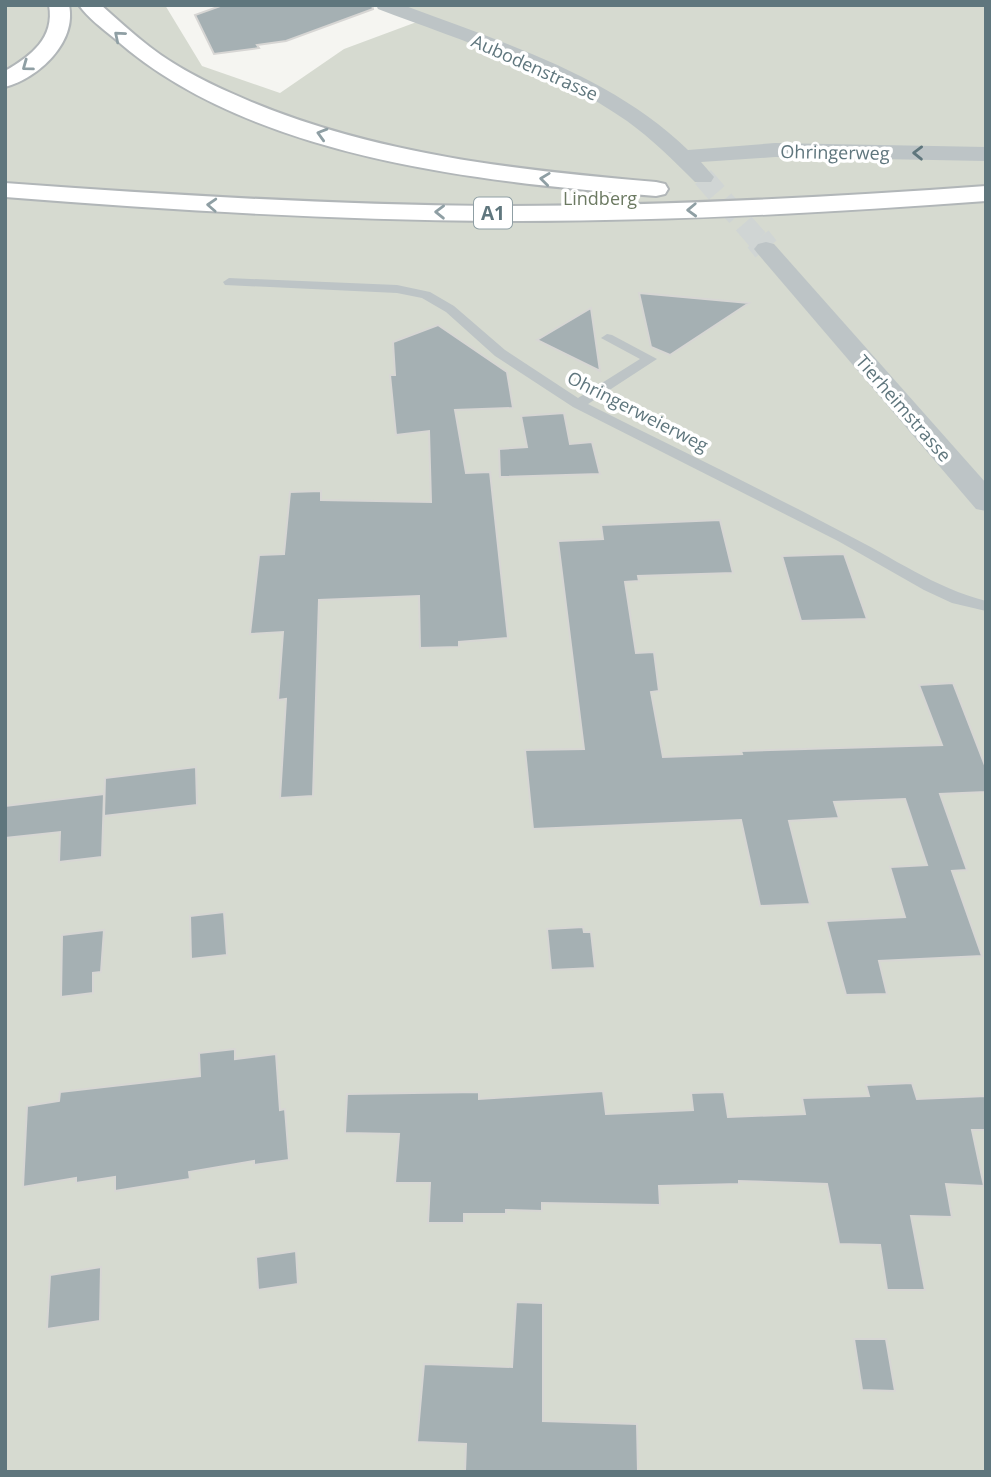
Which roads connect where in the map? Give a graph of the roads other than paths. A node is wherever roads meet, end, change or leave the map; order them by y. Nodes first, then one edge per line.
1 (59, 5) edge
2 (89, 5) edge
3 (385, 5) edge
4 (5, 80) edge
5 (986, 154) edge
6 (685, 158) junction
7 (703, 177) tunnel mouth
8 (5, 190) edge
9 (984, 200) edge
10 (5, 211) edge
11 (766, 249) tunnel mouth
12 (229, 282) dead end
13 (607, 338) dead end
14 (578, 404) junction
15 (986, 502) edge
16 (986, 606) edge

1 -> 4 highway
9 -> 2 highway, A1
3 - 6 street, Aubodenstrasse
5 -> 6 street, Ohringerweg
6 - 7 street, Aubodenstrasse
9 -> 8 highway, A1
9 - 10 highway, A1
11 - 15 street, Tierheimstrasse
12 - 14 lane, Ohringerweierweg
13 - 14 lane
14 - 16 lane, Ohringerweierweg

